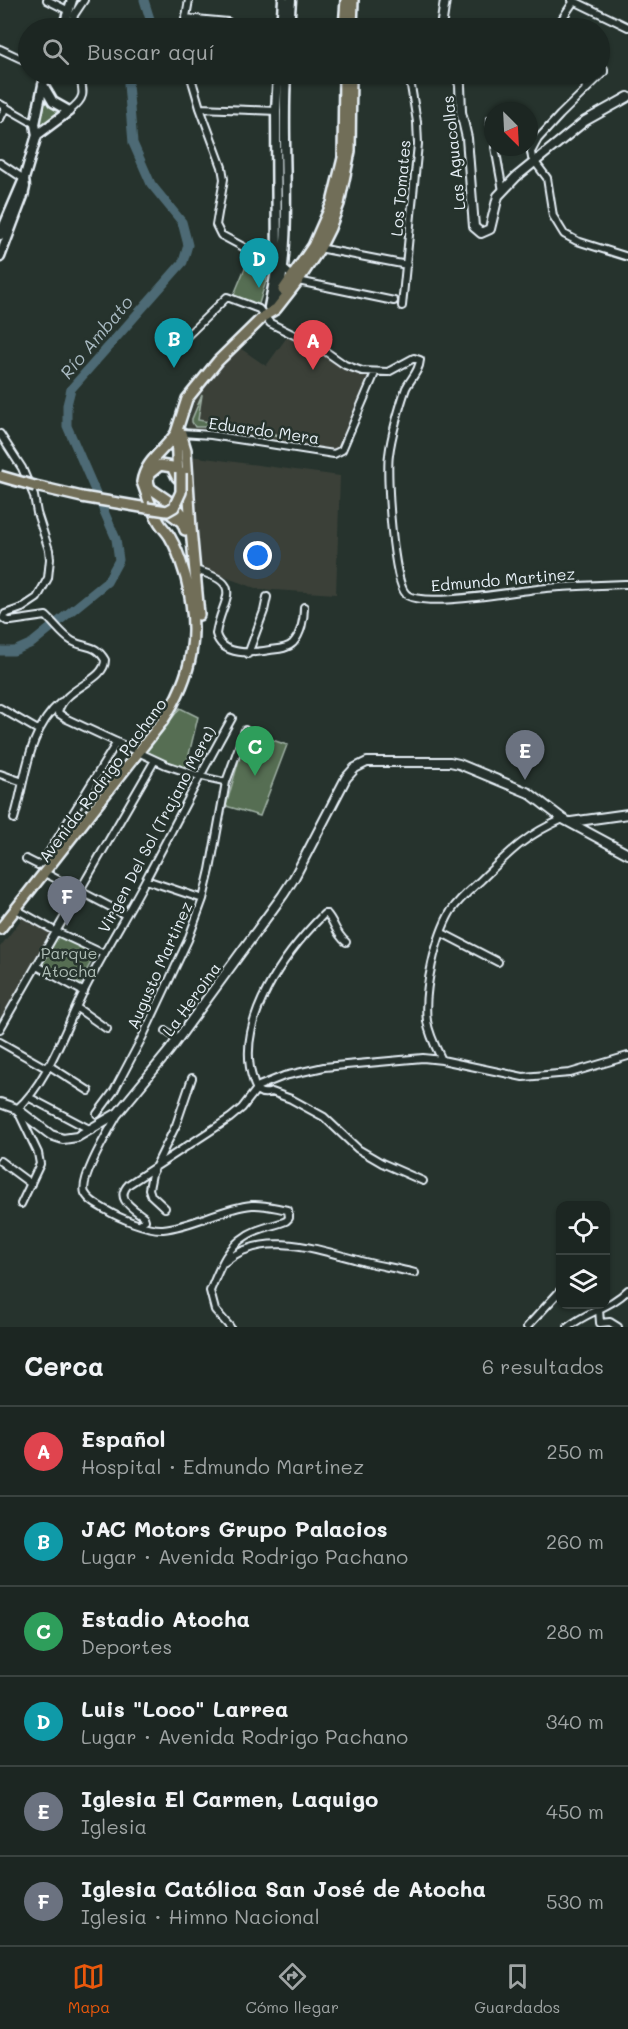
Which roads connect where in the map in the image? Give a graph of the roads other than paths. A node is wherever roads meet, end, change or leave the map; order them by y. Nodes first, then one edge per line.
1 (47, 0) edge
2 (72, 0) edge
3 (84, 0) edge
4 (189, 0) edge
5 (291, 0) edge
6 (346, 0) edge
7 (353, 0) edge
8 (445, 0) edge
9 (573, 0) edge
10 (282, 1) edge
11 (69, 11) junction
12 (67, 18) edge
13 (74, 18) edge
14 (185, 18) edge
15 (281, 18) edge
16 (290, 18) edge
17 (345, 18) edge
18 (352, 18) edge
19 (442, 18) edge
20 (562, 18) edge
21 (610, 18) edge
22 (610, 18) edge
23 (628, 27) edge
24 (0, 49) edge
25 (18, 57) edge
26 (82, 84) edge
27 (193, 84) edge
28 (279, 84) edge
29 (284, 84) edge
30 (346, 84) edge
31 (349, 84) edge
32 (410, 84) edge
33 (460, 84) edge
34 (586, 84) edge
35 (592, 84) edge
36 (43, 85) joint
37 (347, 92) junction
38 (584, 92) junction
39 (628, 98) edge
40 (3, 105) edge
41 (200, 108) junction
42 (69, 111) junction
43 (280, 111) junction
44 (0, 119) edge
45 (35, 124) junction
46 (37, 135) junction
47 (497, 156) edge
48 (536, 162) junction
49 (0, 163) edge
50 (24, 178) junction
51 (503, 191) junction
52 (0, 234) edge
53 (317, 247) junction
54 (0, 257) edge
55 (628, 257) edge
56 (407, 265) junction
57 (280, 268) junction
58 (296, 279) junction
59 (278, 297) junction
60 (394, 301) dead end
61 (402, 306) dead end
62 (272, 308) junction
63 (264, 316) junction
64 (188, 335) dead end
65 (375, 373) junction
66 (179, 433) junction
67 (0, 434) edge
68 (179, 475) junction
69 (0, 476) edge
70 (147, 508) junction
71 (167, 511) junction
72 (191, 529) junction
73 (195, 570) junction
74 (628, 584) edge
75 (190, 594) junction
76 (267, 597) dead end
77 (304, 607) dead end
78 (248, 654) junction
79 (68, 696) junction
80 (0, 708) edge
81 (232, 718) dead end
82 (38, 730) junction
83 (244, 730) dead end
84 (117, 742) junction
85 (142, 753) junction
86 (155, 760) junction
87 (0, 774) edge
88 (199, 776) junction
89 (23, 782) junction
90 (226, 782) junction
91 (628, 814) edge
92 (14, 819) dead end
93 (567, 820) junction
94 (628, 854) edge
95 (26, 860) dead end
96 (47, 874) junction
97 (146, 880) junction
98 (81, 891) junction
99 (203, 898) junction
100 (17, 910) junction
101 (126, 915) junction
102 (0, 929) edge
103 (55, 931) junction
104 (442, 933) junction
105 (0, 936) edge
106 (346, 942) dead end
107 (104, 954) junction
108 (498, 962) dead end
109 (37, 966) junction
110 (84, 992) junction
111 (76, 1008) junction
112 (0, 1029) edge
113 (107, 1029) dead end
114 (166, 1031) dead end
115 (178, 1040) junction
116 (0, 1042) edge
117 (628, 1056) edge
118 (442, 1060) junction
119 (47, 1066) junction
120 (192, 1078) dead end
121 (256, 1090) junction
122 (89, 1091) dead end
123 (30, 1098) junction
124 (0, 1103) edge
125 (17, 1109) junction
126 (118, 1113) junction
127 (97, 1114) dead end
128 (91, 1130) junction
129 (0, 1161) edge
130 (155, 1167) junction
131 (423, 1181) dead end
132 (31, 1184) junction
133 (21, 1204) dead end
134 (165, 1208) dead end
135 (140, 1224) junction
136 (223, 1264) junction
137 (415, 1273) dead end
138 (628, 1290) edge
139 (556, 1297) edge
140 (610, 1304) edge
141 (599, 1309) joint
142 (230, 1327) edge
143 (527, 1327) edge
144 (568, 1327) edge
145 (618, 1327) edge

1 - 11 street
2 - 11 main road
3 - 13 street
4 - 14 street
5 - 16 main road
6 - 17 main road
7 - 18 main road
8 - 19 street
9 - 20 street
9 - 21 street
10 - 15 main road
11 - 12 main road
22 - 23 street
24 - 25 street
26 - 42 street
27 - 41 street
28 - 43 main road
29 - 43 main road
30 - 37 main road
31 - 37 main road
32 - 56 street, Los Tomates
33 - 51 street, Las Aguacollas
34 - 38 street
35 - 38 street
36 - 42 main road
36 - 45 main road
37 - 53 main road
38 - 48 street
39 - 48 street, Las Aguacollas
40 - 44 street
40 - 45 street
41 - 43 street
41 - 57 street
42 - 46 main road
43 - 57 main road
45 - 46 main road
46 - 50 main road
47 - 51 street
48 - 51 street, Las Aguacollas
48 - 55 street
49 - 50 street
50 - 52 main road
50 - 54 main road
53 - 56 street
53 - 58 main road
56 - 61 street, Los Tomates
57 - 58 street
57 - 59 main road
57 - 62 main road
58 - 59 main road
58 - 60 street
58 - 62 main road
59 - 62 main road
62 - 63 main road, Avenida Rodrigo Pachano
63 - 64 street
63 - 65 street
63 - 66 main road, Avenida Rodrigo Pachano
65 - 66 street, Eduardo Mera
65 - 74 street, Edmundo Martinez
66 - 68 main road
66 - 72 main road, Avenida Rodrigo Pachano
66 - 75 main road
67 - 79 street
68 - 70 main road, bridge
68 - 71 main road, bridge
68 - 72 main road
69 - 70 main road, bridge
70 - 71 main road, bridge
71 - 75 main road
72 - 73 main road, Avenida Rodrigo Pachano
73 - 78 street
73 - 85 main road, Avenida Rodrigo Pachano
75 - 85 main road, Avenida Rodrigo Pachano
76 - 78 street
77 - 78 street
79 - 82 street
79 - 84 street
80 - 82 street
81 - 88 street, Virgen Del Sol (Trajano Mera)
82 - 89 street
83 - 90 street, Augusto Martinez
84 - 85 street
84 - 95 street
85 - 86 street
85 - 96 main road, Avenida Rodrigo Pachano
86 - 88 street
86 - 98 street
87 - 89 street
88 - 90 street
88 - 97 street, Virgen Del Sol (Trajano Mera)
89 - 92 street
90 - 99 street, Augusto Martinez
91 - 93 street
93 - 94 street
93 - 104 street
93 - 115 street, La Heroina
96 - 98 street
96 - 100 main road, Avenida Rodrigo Pachano
97 - 99 street
97 - 101 street, Virgen Del Sol (Trajano Mera)
98 - 101 street
98 - 103 street
99 - 127 street, Augusto Martinez
100 - 102 main road, Avenida Rodrigo Pachano
100 - 103 street
100 - 105 main road, Avenida Rodrigo Pachano
101 - 107 street, Virgen Del Sol (Trajano Mera)
103 - 107 street
103 - 109 street
104 - 108 street
104 - 118 street
106 - 121 street
107 - 110 street, Virgen Del Sol (Trajano Mera)
109 - 110 street
109 - 112 street
110 - 111 street, Virgen Del Sol (Trajano Mera)
111 - 113 street
111 - 119 street, Virgen Del Sol (Trajano Mera)
114 - 115 street
115 - 126 street, La Heroina
116 - 119 street
117 - 118 street
118 - 121 street
119 - 122 street
119 - 123 street, Virgen Del Sol (Trajano Mera)
120 - 130 street
121 - 130 street
121 - 131 street
123 - 125 street, Virgen Del Sol (Trajano Mera)
123 - 128 street
124 - 125 street, La Heroina
125 - 128 street, La Heroina
125 - 132 street
126 - 128 street, La Heroina
126 - 135 street
129 - 132 street
130 - 134 street
130 - 135 street
132 - 133 street
135 - 136 street
136 - 137 street
136 - 142 street
138 - 140 street
139 - 143 street
141 - 144 street
141 - 145 street

